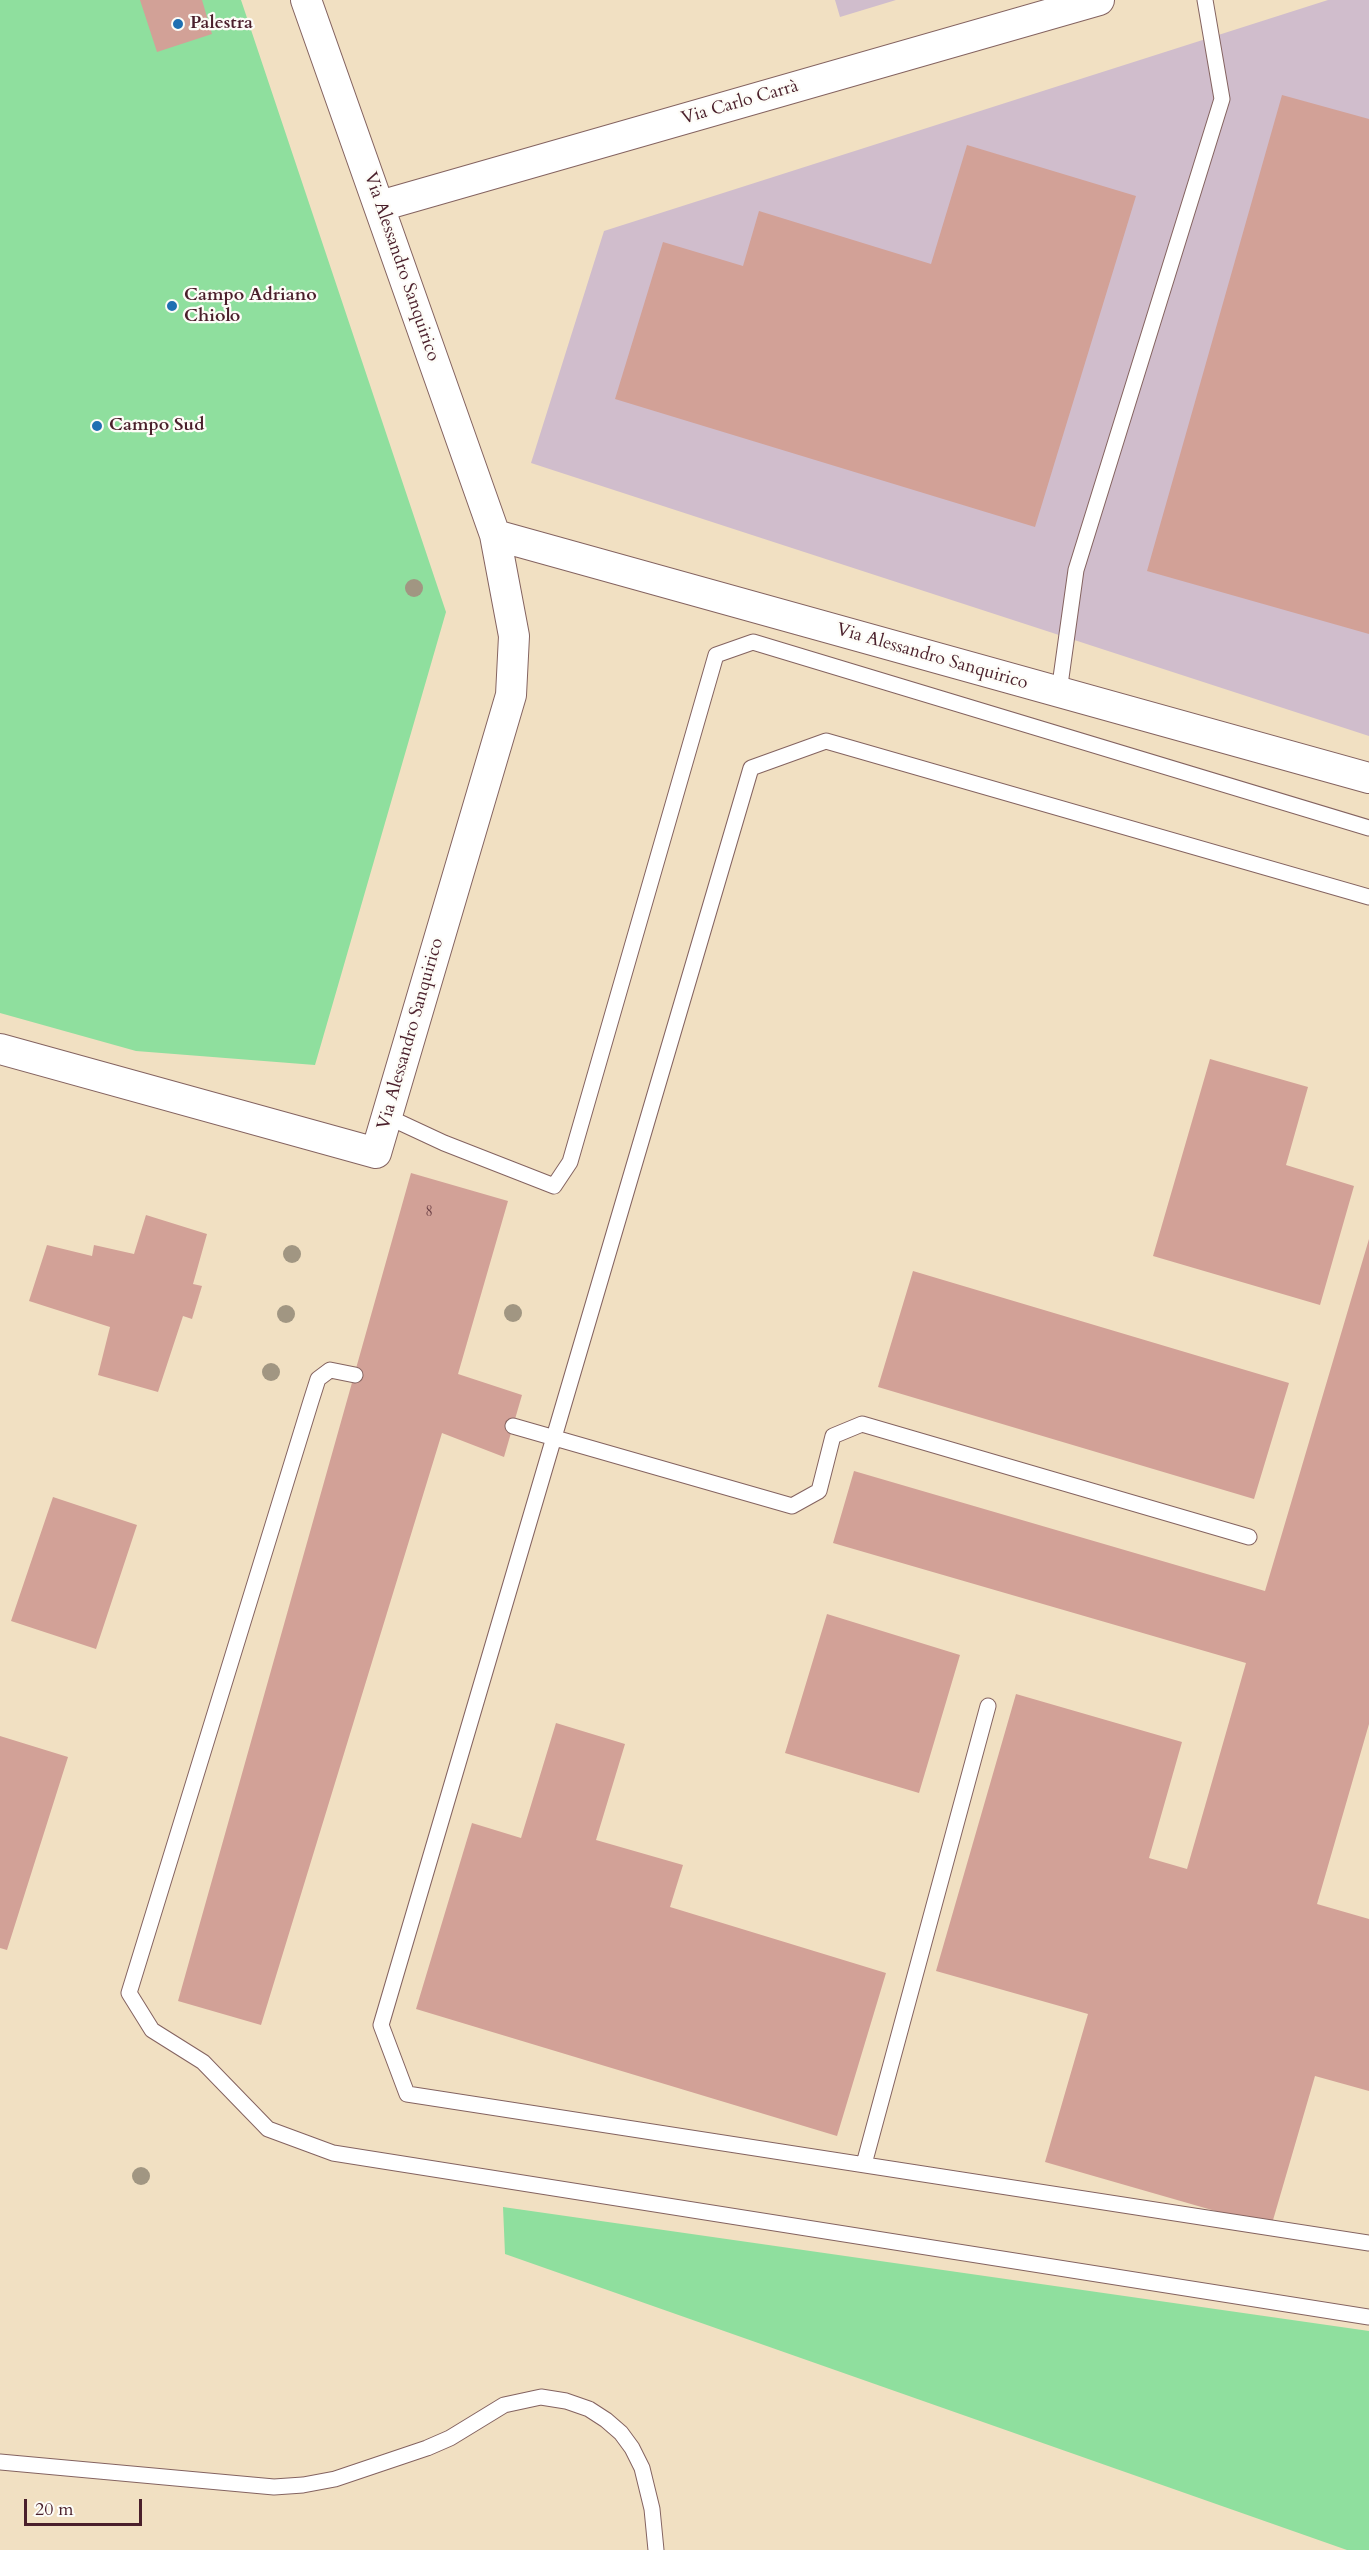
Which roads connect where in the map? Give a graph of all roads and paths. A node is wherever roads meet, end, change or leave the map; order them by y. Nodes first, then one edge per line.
1 (306, 0) edge
2 (1099, 0) edge
3 (1205, 0) edge
4 (380, 206) junction
5 (495, 535) junction
6 (1059, 692) junction
7 (1369, 778) edge
8 (1369, 828) edge
9 (1369, 897) edge
10 (0, 1049) edge
11 (386, 1116) junction
12 (354, 1375) dead end
13 (513, 1426) dead end
14 (554, 1438) junction
15 (1249, 1537) dead end
16 (988, 1706) dead end
17 (864, 2164) junction
18 (1369, 2243) edge
19 (1369, 2317) edge
20 (0, 2462) edge
21 (656, 2550) edge

1 - 4 street, Via Alessandro Sanquirico
2 - 4 street, Via Carlo Carrà
3 - 6 lane
4 - 5 street, Via Alessandro Sanquirico
5 - 6 street, Via Alessandro Sanquirico
5 - 11 street, Via Alessandro Sanquirico
6 - 7 street, Via Alessandro Sanquirico
8 - 11 lane
9 - 14 lane
10 - 11 street, Via Alessandro Sanquirico
12 - 19 lane
13 - 14 lane
14 - 15 lane
14 - 17 lane
16 - 17 lane
17 - 18 lane
20 - 21 lane

